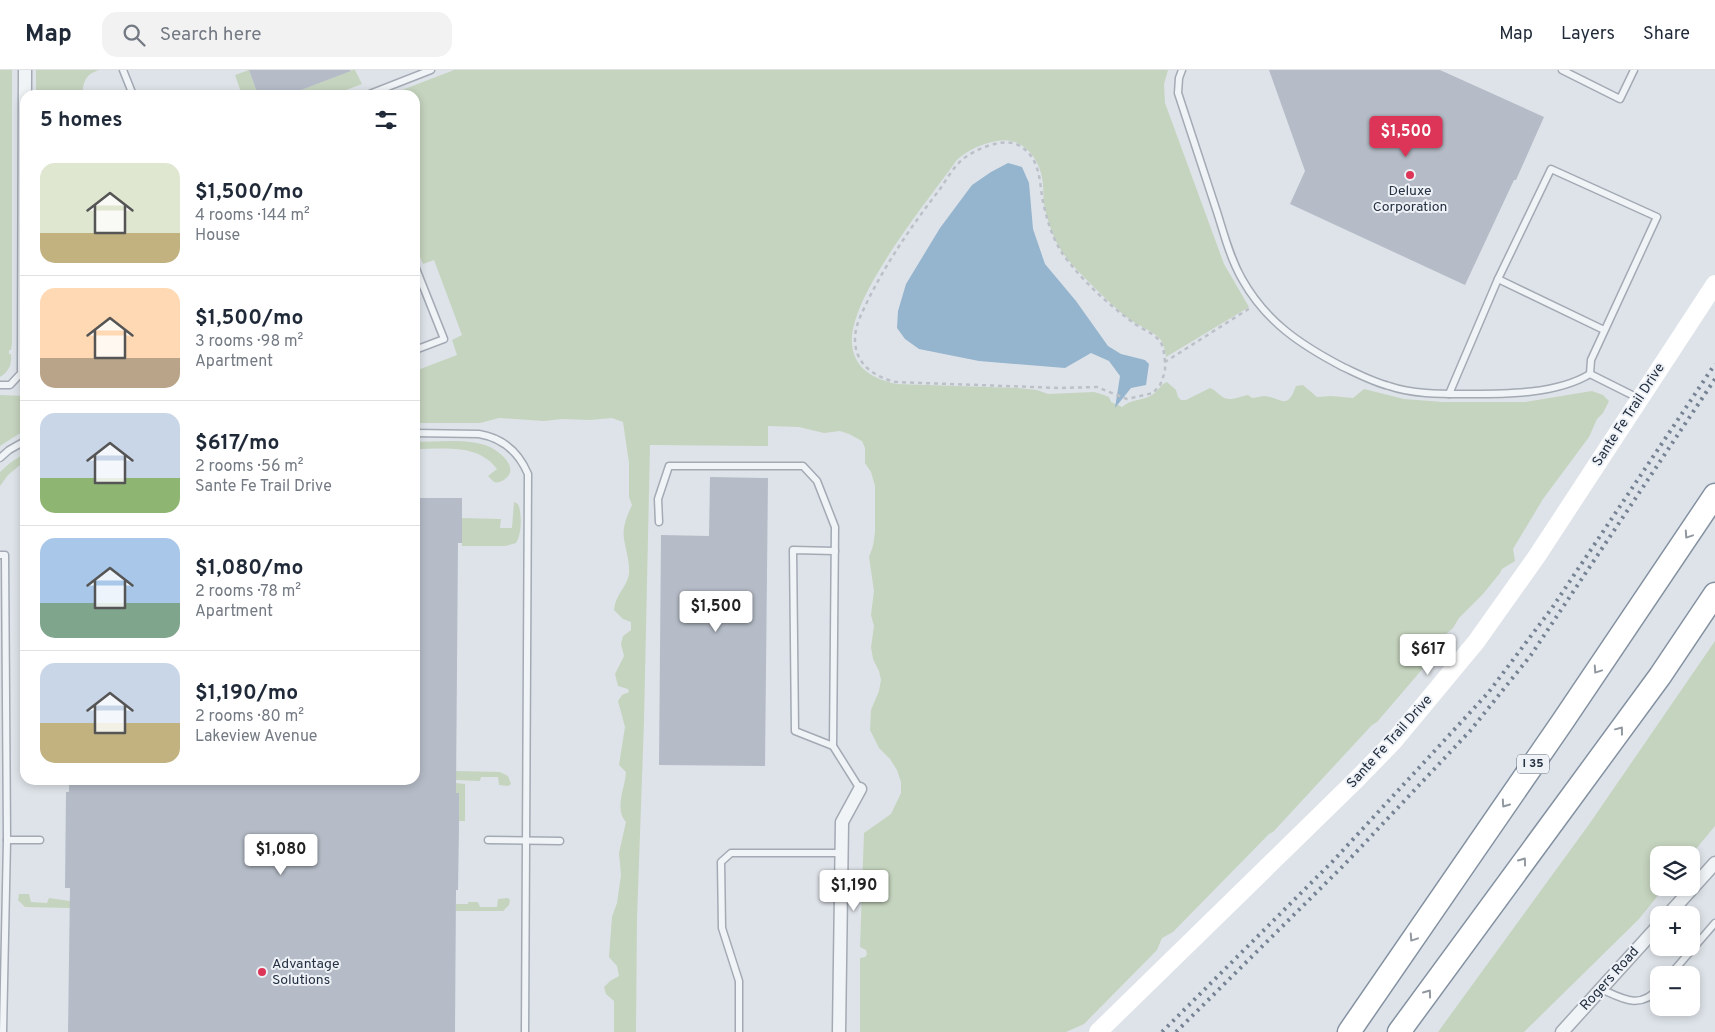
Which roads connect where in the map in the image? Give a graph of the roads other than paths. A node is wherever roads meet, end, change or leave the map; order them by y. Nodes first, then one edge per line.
1 (24, 70) edge
2 (123, 70) edge
3 (431, 70) edge
4 (1182, 70) edge
5 (1562, 70) edge
6 (1634, 70) edge
7 (24, 90) edge
8 (131, 90) edge
9 (380, 90) edge
10 (420, 279) edge
11 (1498, 279) junction
12 (1715, 284) edge
13 (1604, 330) junction
14 (420, 348) edge
15 (20, 374) edge
16 (1590, 374) junction
17 (0, 386) edge
18 (1449, 394) junction
19 (1640, 398) junction
20 (420, 433) edge
21 (20, 444) edge
22 (0, 458) edge
23 (1715, 495) edge
24 (659, 522) dead end
25 (835, 551) junction
26 (0, 555) edge
27 (1715, 594) edge
28 (833, 746) junction
29 (3, 755) edge
30 (860, 789) joint
31 (7, 840) junction
32 (40, 840) dead end
33 (488, 840) dead end
34 (526, 841) junction
35 (560, 841) dead end
36 (841, 853) junction
37 (1715, 863) edge
38 (1676, 906) edge
39 (3, 910) edge
40 (1715, 923) edge
41 (1650, 935) edge
42 (1678, 966) edge
43 (1601, 989) junction
44 (1650, 997) edge
45 (3, 1032) edge
46 (525, 1032) edge
47 (739, 1032) edge
48 (839, 1032) edge
49 (1098, 1032) edge
50 (1349, 1032) edge
51 (1399, 1032) edge
52 (1562, 1032) edge

1 - 7 street
2 - 8 lane
3 - 9 lane
4 - 18 lane
5 - 6 lane
10 - 14 lane
11 - 13 lane
11 - 13 lane
11 - 18 lane
12 - 19 main road, Sante Fe Trail Drive
13 - 16 lane
15 - 17 lane
16 - 18 lane
16 - 19 lane
19 - 49 main road, Sante Fe Trail Drive
20 - 34 lane
21 - 22 lane
23 -> 50 highway, I 35
24 - 25 lane
25 - 28 lane
25 - 28 lane
26 - 29 lane
51 -> 27 highway
28 - 30 lane
29 - 31 lane
30 - 36 street
31 - 32 lane
31 - 39 lane
33 - 34 lane
34 - 35 lane
34 - 46 lane
36 - 47 lane
36 - 48 street
37 - 38 street
39 - 45 lane
40 - 42 lane
41 - 43 street, Rogers Road
43 - 44 lane
43 - 52 street, Rogers Road

